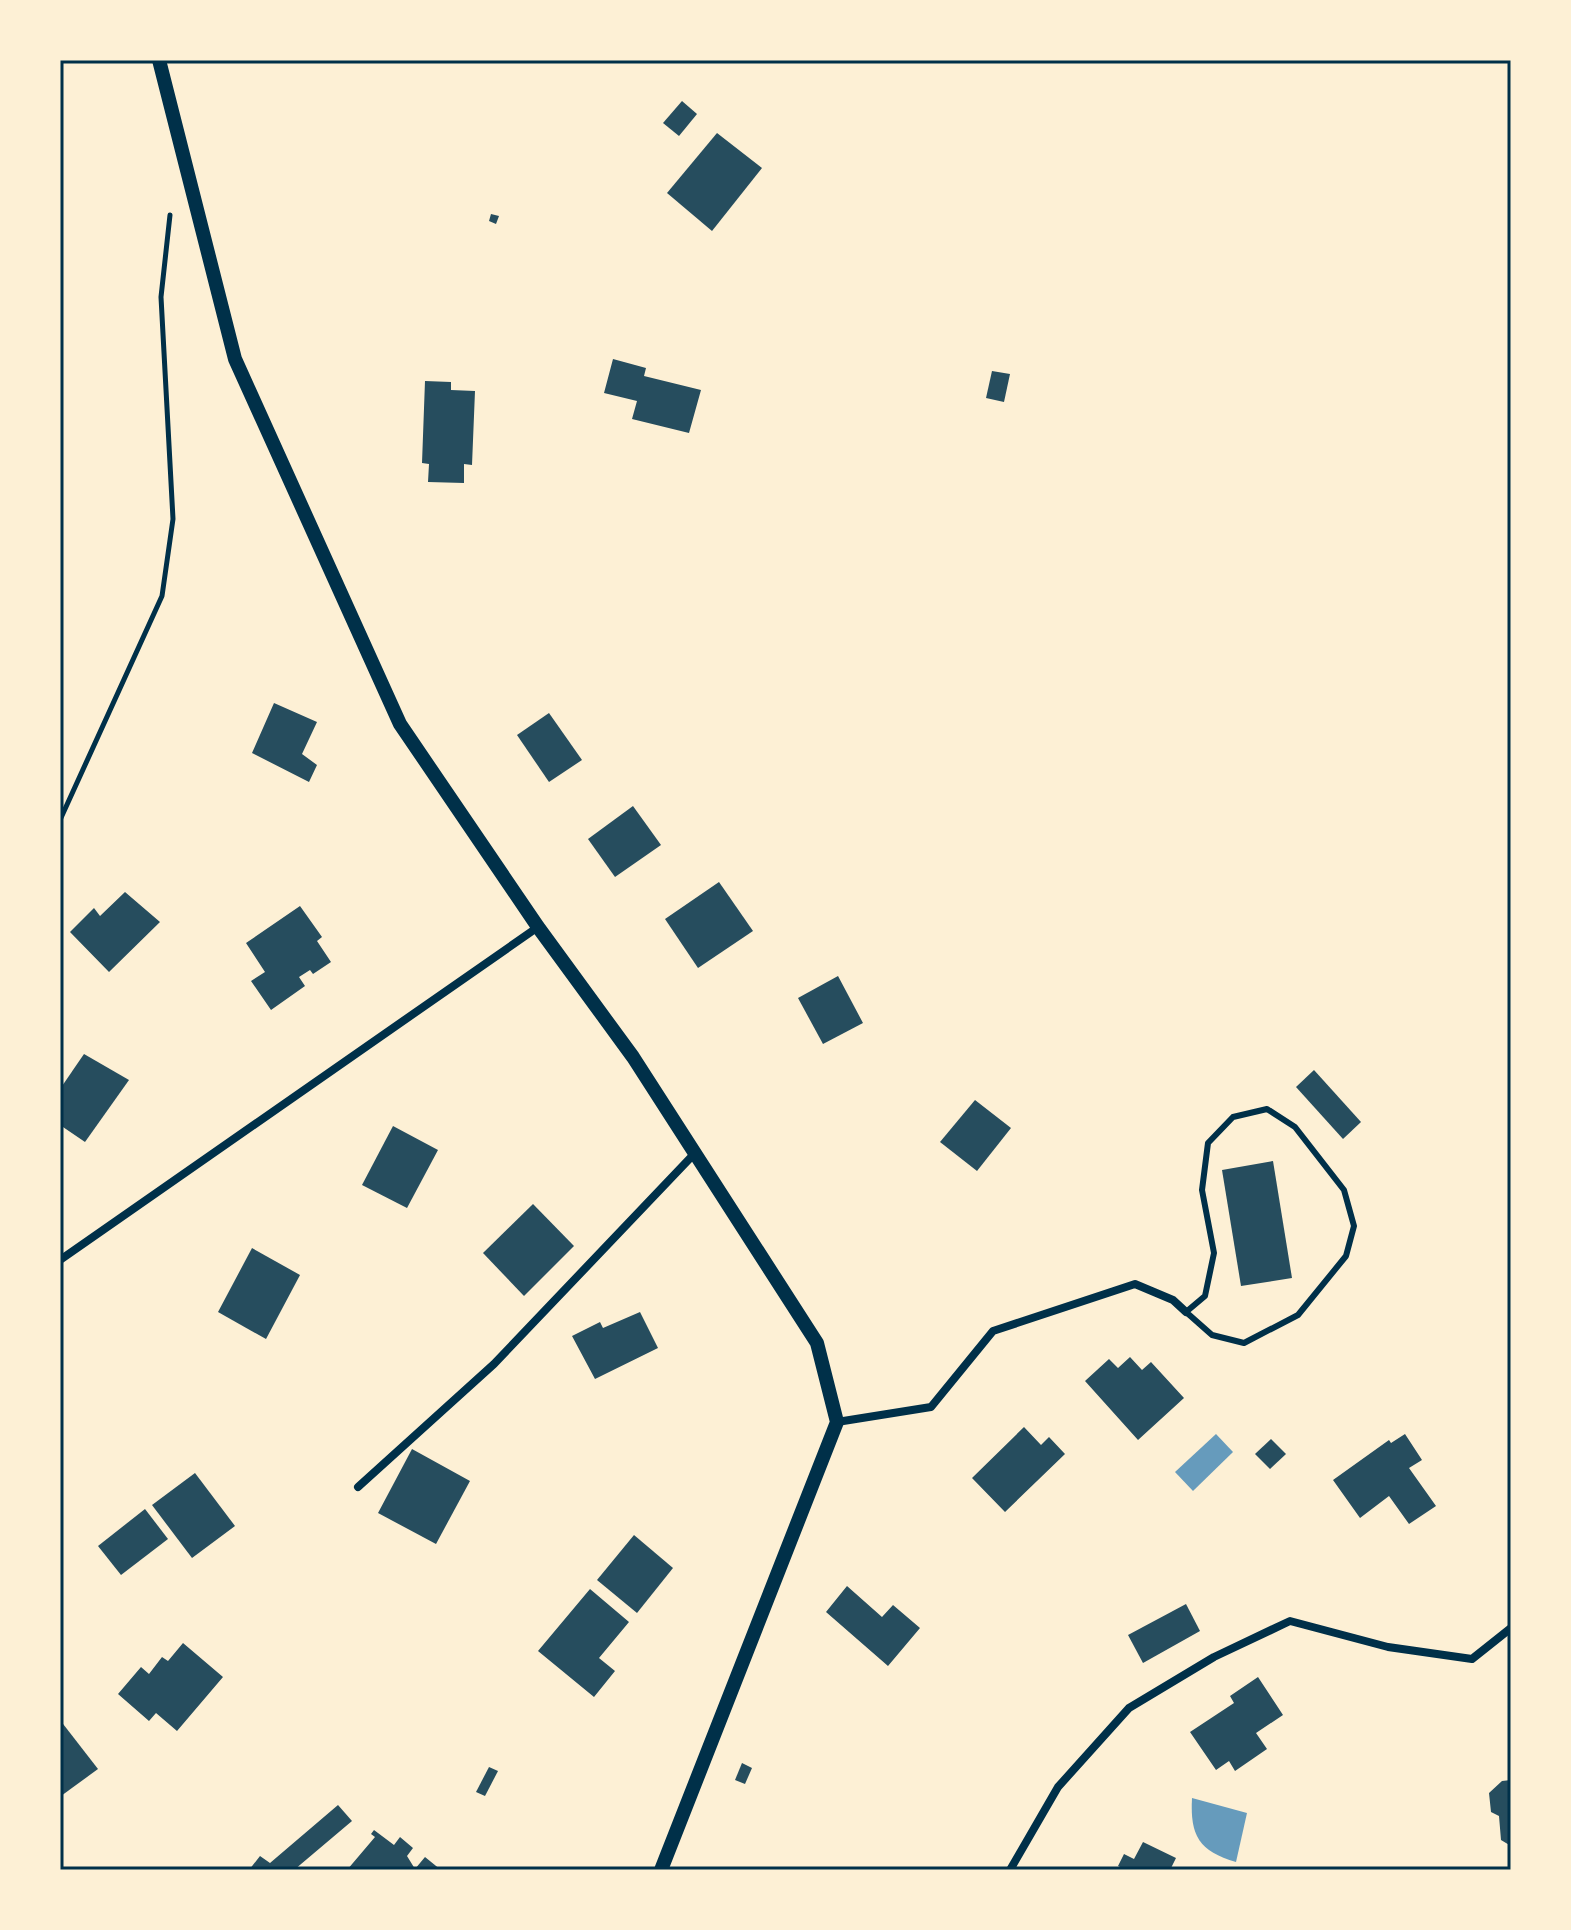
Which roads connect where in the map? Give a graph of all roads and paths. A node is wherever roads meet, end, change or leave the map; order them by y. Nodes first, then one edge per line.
1 (159, 60) edge
2 (171, 204) dead end
3 (60, 820) edge
4 (538, 927) junction
5 (695, 1153) junction
6 (60, 1260) edge
7 (1186, 1312) junction
8 (837, 1422) junction
9 (358, 1487) dead end
10 (1511, 1628) edge
11 (661, 1870) edge
12 (1010, 1870) edge

1 - 4 street
2 - 3 path
4 - 5 street
4 - 6 street
5 - 8 street
5 - 9 street
7 - 7 lane
7 - 8 street
8 - 11 street
10 - 12 street

